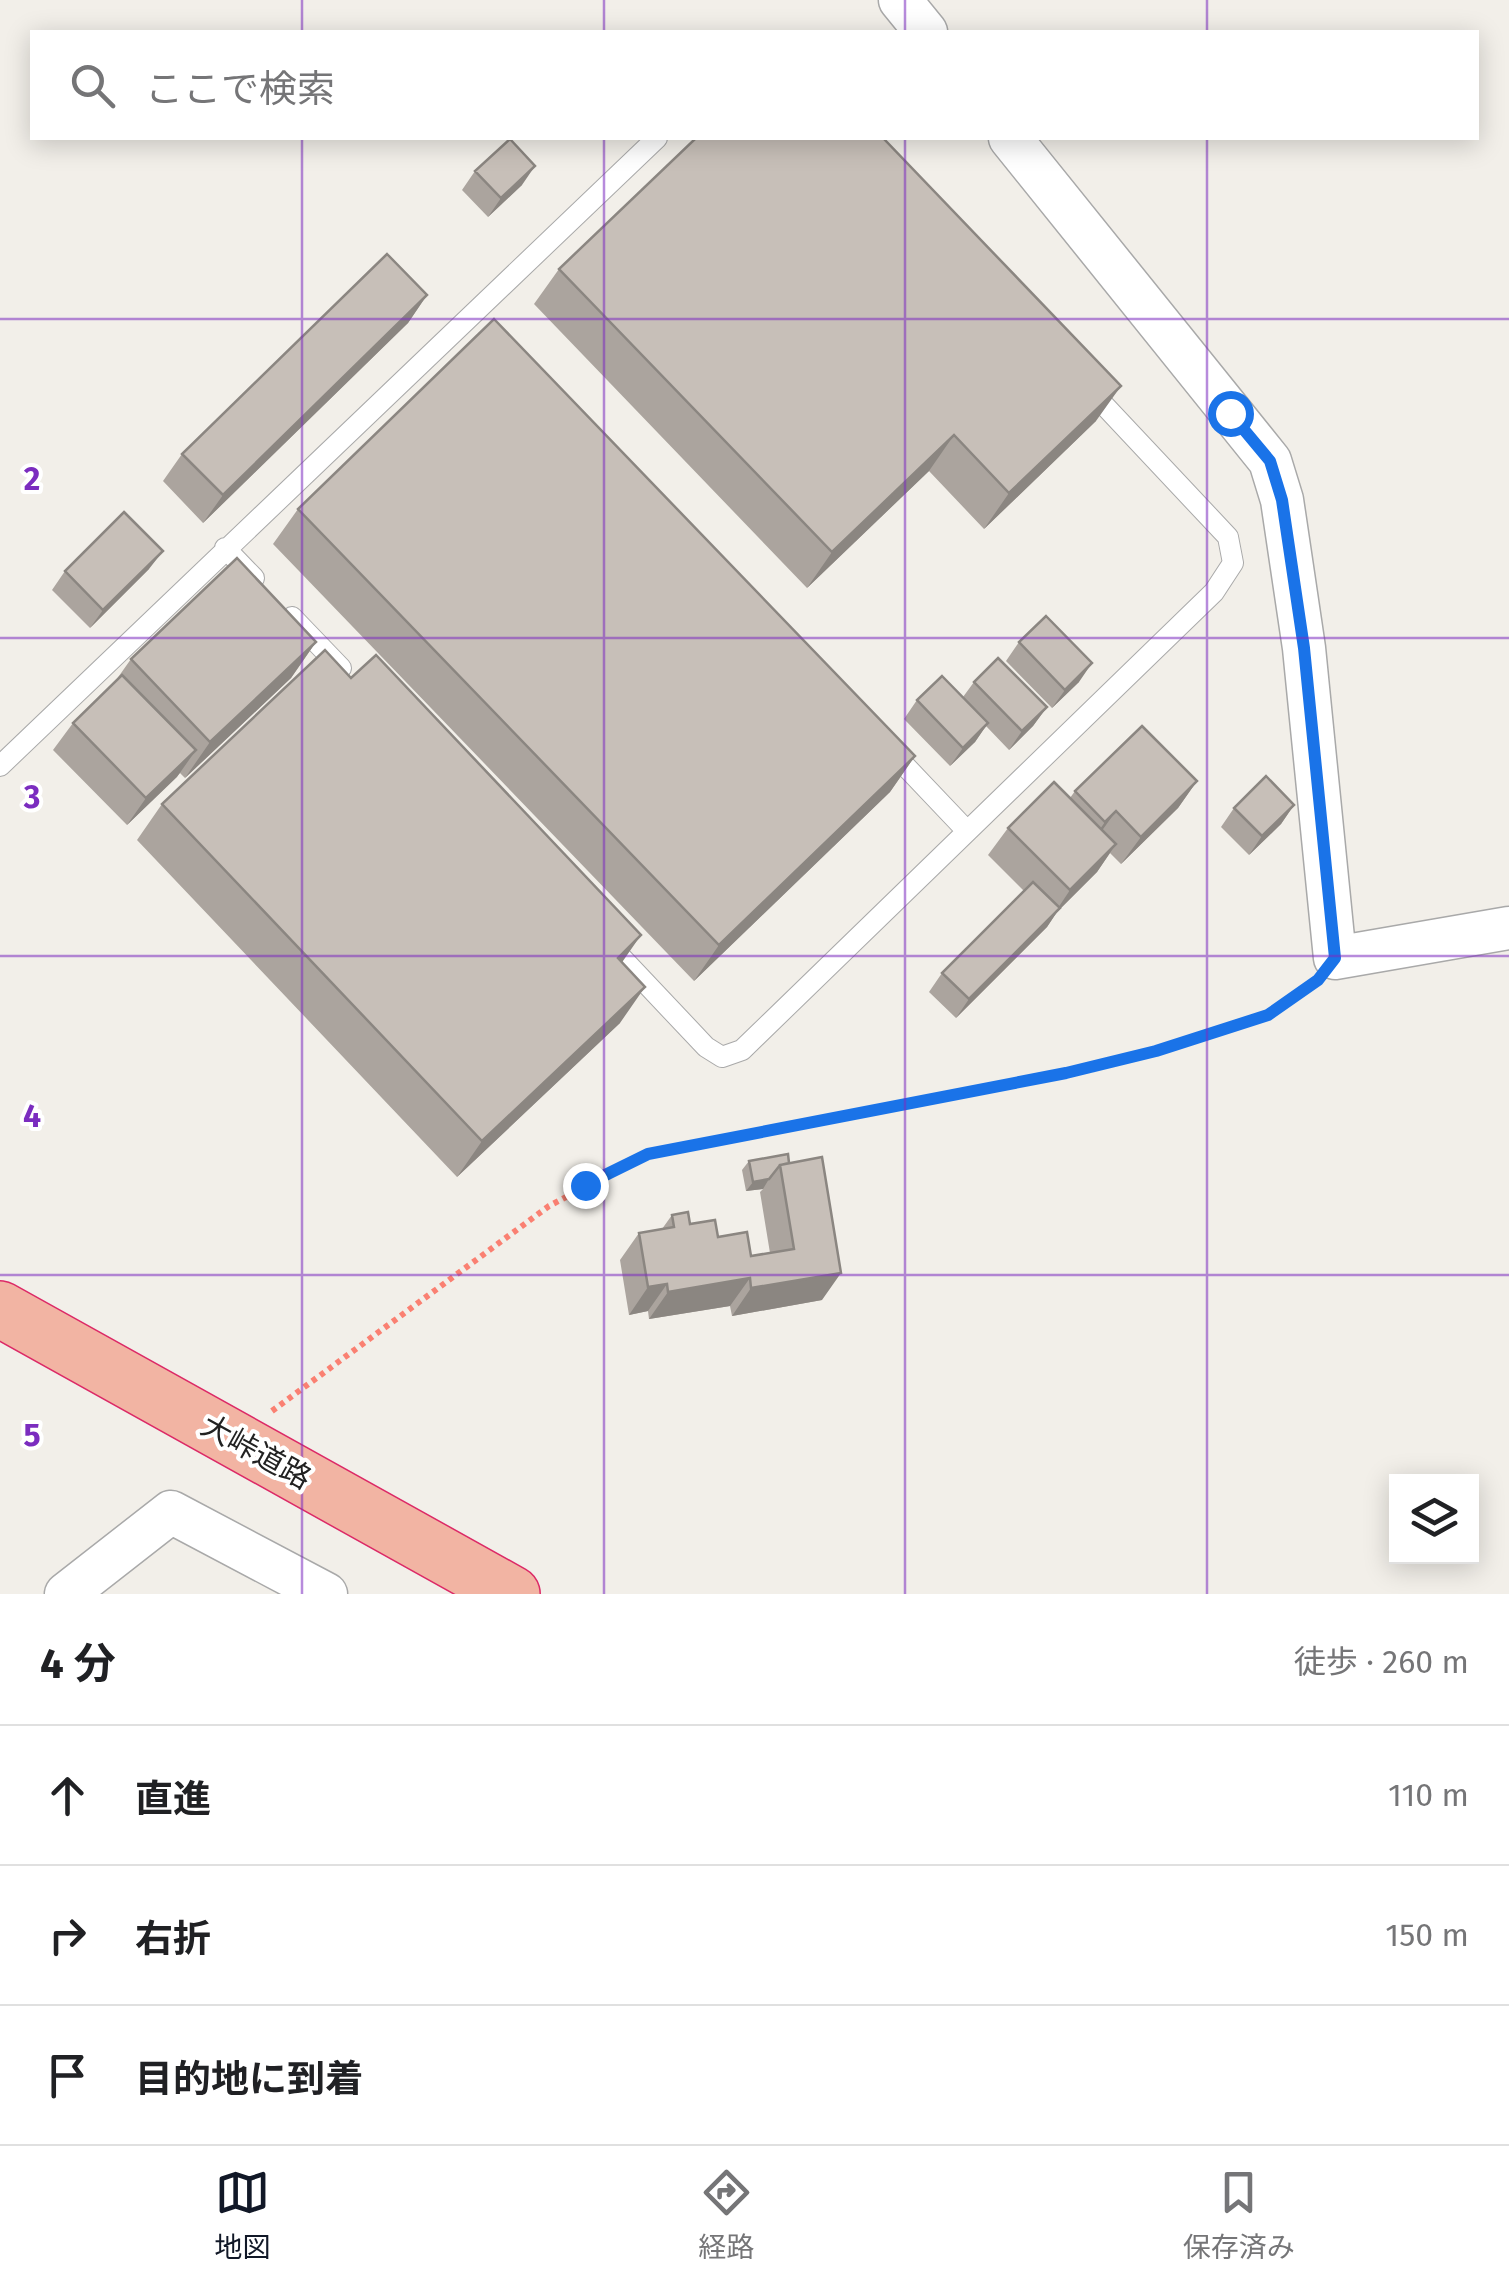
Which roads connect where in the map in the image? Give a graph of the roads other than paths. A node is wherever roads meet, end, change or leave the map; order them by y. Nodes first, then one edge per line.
1 (900, 0) edge
2 (924, 30) edge
3 (654, 140) edge
4 (1012, 140) edge
5 (1066, 365) edge
6 (225, 548) junction
7 (363, 690) edge
8 (871, 730) edge
9 (0, 766) edge
10 (968, 831) junction
11 (584, 918) edge
12 (1509, 928) edge
13 (0, 1310) edge
14 (66, 1594) edge
15 (326, 1594) edge
16 (512, 1594) edge

1 - 2 street
3 - 6 lane
4 - 12 street
5 - 10 lane
6 - 7 lane
6 - 9 lane
8 - 10 lane
10 - 11 lane
13 - 16 highway, 大峠道路
14 - 15 street

